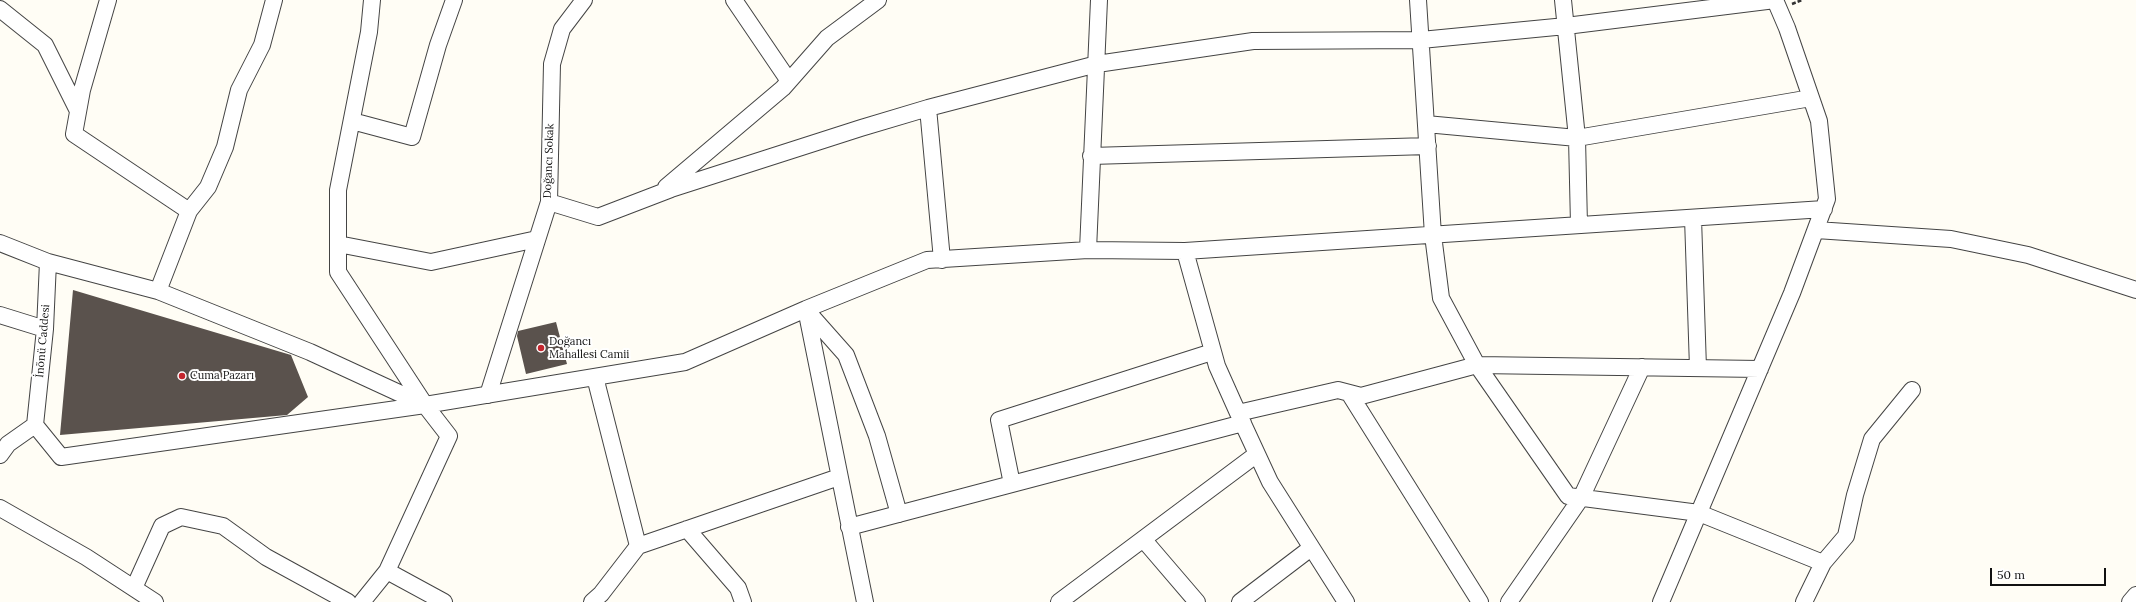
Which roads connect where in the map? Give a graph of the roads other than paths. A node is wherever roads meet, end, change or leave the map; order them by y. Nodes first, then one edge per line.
1 (108, 0) edge
2 (274, 0) edge
3 (372, 0) edge
4 (454, 0) edge
5 (584, 0) edge
6 (734, 0) edge
7 (878, 0) edge
8 (1099, 0) edge
9 (1418, 0) edge
10 (1563, 0) edge
11 (1775, 0) edge
12 (0, 9) edge
13 (1566, 26) junction
14 (1421, 40) junction
15 (1097, 64) junction
16 (788, 81) junction
17 (1811, 98) junction
18 (928, 108) junction
19 (78, 111) junction
20 (352, 121) junction
21 (1426, 124) junction
22 (1577, 138) junction
23 (1428, 146) junction
24 (1092, 156) junction
25 (659, 194) junction
26 (548, 202) junction
27 (1824, 210) junction
28 (189, 211) junction
29 (1693, 218) junction
30 (1579, 225) junction
31 (1816, 230) junction
32 (1433, 235) junction
33 (537, 239) junction
34 (0, 243) edge
35 (338, 244) junction
36 (1088, 250) junction
37 (1185, 251) junction
38 (942, 260) junction
39 (48, 262) junction
40 (2136, 290) edge
41 (158, 291) junction
42 (806, 309) junction
43 (0, 315) edge
44 (45, 330) junction
45 (1212, 352) junction
46 (1477, 365) junction
47 (1642, 367) junction
48 (1698, 368) junction
49 (1760, 369) junction
50 (595, 377) junction
51 (1912, 390) dead end
52 (1350, 393) junction
53 (488, 395) junction
54 (425, 406) junction
55 (1240, 418) junction
56 (35, 425) junction
57 (3, 447) edge
58 (1257, 454) junction
59 (839, 477) junction
60 (1012, 484) junction
61 (1581, 498) junction
62 (0, 508) edge
63 (1700, 513) junction
64 (899, 514) junction
65 (849, 527) junction
66 (687, 529) junction
67 (1143, 540) junction
68 (638, 546) junction
69 (1311, 548) junction
70 (1824, 563) junction
71 (387, 571) junction
72 (134, 588) junction
73 (2136, 595) edge
74 (155, 602) edge
75 (348, 602) edge
76 (362, 602) edge
77 (444, 602) edge
78 (592, 602) edge
79 (743, 602) edge
80 (865, 602) edge
81 (1059, 602) edge
82 (1196, 602) edge
83 (1240, 602) edge
84 (1346, 602) edge
85 (1480, 602) edge
86 (1509, 602) edge
87 (1661, 602) edge
88 (1804, 602) edge
89 (2130, 602) edge

1 - 19 street
2 - 28 street
3 - 20 street
4 - 20 street
5 - 26 street, Doğancı Sokak
6 - 16 street
7 - 16 street
8 - 15 street
9 - 14 street
10 - 13 street
11 - 13 street
11 - 17 street
12 - 19 street
13 - 14 street
13 - 22 street
14 - 15 street
14 - 21 street
15 - 18 street
15 - 24 street
16 - 25 street
17 - 22 street
17 - 27 street
18 - 25 street
18 - 38 street
19 - 28 street
20 - 35 street
21 - 22 street
21 - 23 street
22 - 30 street
23 - 24 street
23 - 32 street
24 - 36 street
25 - 26 street
26 - 33 street, Doğancı Sokak
27 - 29 street
27 - 31 street
28 - 41 street
29 - 30 street
29 - 48 street
30 - 32 street
31 - 40 street
31 - 49 street
32 - 37 street
32 - 46 street
33 - 35 street
33 - 53 street, Doğancı Sokak
34 - 39 street
35 - 54 street
36 - 37 street
36 - 38 street
37 - 45 street
38 - 42 street
39 - 41 street
39 - 44 street, İnönü Caddesi
41 - 54 street
42 - 50 street
42 - 59 street
42 - 64 street
43 - 44 street
44 - 56 street, İnönü Caddesi
45 - 55 street
45 - 60 street
46 - 47 street
46 - 52 street
46 - 61 street
47 - 48 street
47 - 61 street
48 - 49 street
49 - 63 street
50 - 53 street
50 - 68 street
51 - 70 street
52 - 55 street
52 - 85 street
53 - 54 street
54 - 56 street
54 - 71 street
55 - 58 street
55 - 60 street
56 - 57 street
58 - 67 street
58 - 69 street
59 - 65 street
59 - 66 street
60 - 64 street
61 - 63 street
61 - 86 street
62 - 72 street
63 - 70 street
63 - 87 street
64 - 65 street
65 - 80 street
66 - 68 street
66 - 79 street
67 - 81 street
67 - 82 street
68 - 78 street
69 - 83 street
69 - 84 street
70 - 88 street
71 - 76 street
71 - 77 street
72 - 74 street
72 - 75 street
73 - 89 street

